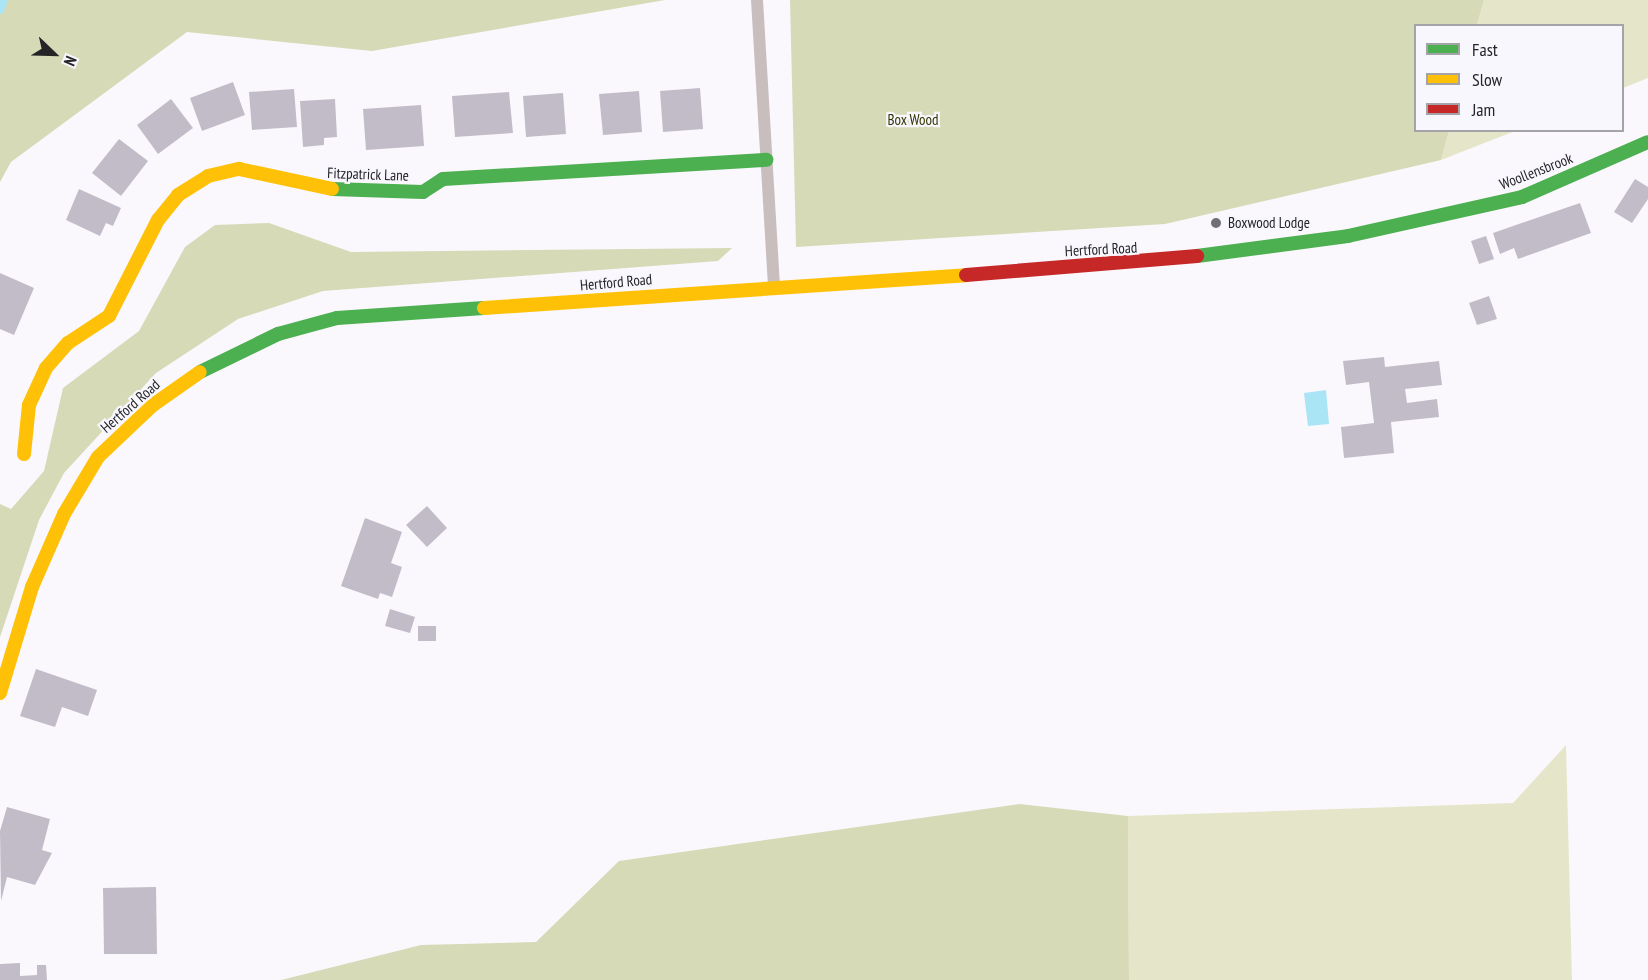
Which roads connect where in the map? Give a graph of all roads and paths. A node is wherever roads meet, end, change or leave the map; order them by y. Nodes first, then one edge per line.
1 (757, 0) edge
2 (1648, 142) edge
3 (766, 160) junction
4 (1432, 220) joint
5 (774, 285) junction
6 (24, 454) dead end
7 (0, 693) edge

1 - 3 lane
2 - 4 main road, Woollensbrook
3 - 5 lane
3 - 6 main road, Fitzpatrick Lane
4 - 5 main road, Hertford Road
5 - 7 main road, Hertford Road

